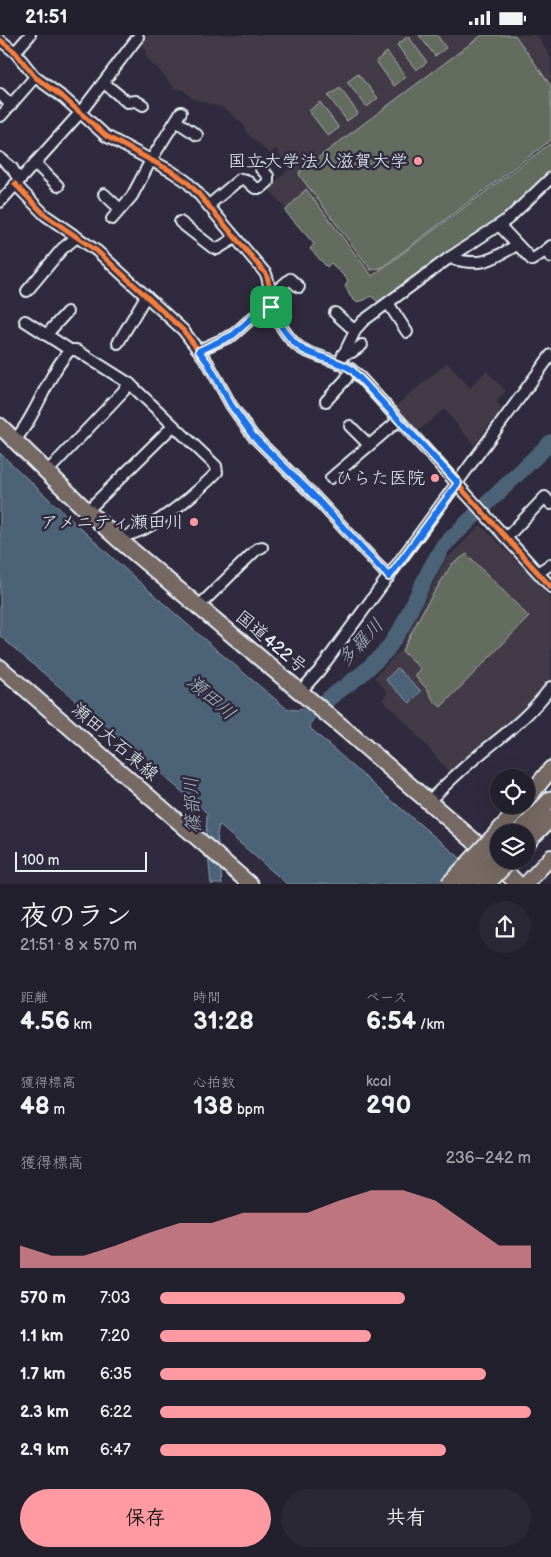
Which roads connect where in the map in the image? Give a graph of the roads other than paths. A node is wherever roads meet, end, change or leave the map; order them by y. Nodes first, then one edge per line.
1 (30, 35) edge
2 (138, 37) dead end
3 (0, 40) edge
4 (15, 52) junction
5 (35, 77) junction
6 (104, 83) junction
7 (0, 94) edge
8 (11, 105) junction
9 (143, 105) dead end
10 (80, 113) junction
11 (2, 116) dead end
12 (197, 135) dead end
13 (0, 158) edge
14 (151, 160) junction
15 (35, 163) junction
16 (261, 169) dead end
17 (551, 178) edge
18 (17, 182) junction
19 (58, 186) dead end
20 (104, 195) dead end
21 (0, 202) edge
22 (208, 205) junction
23 (120, 209) junction
24 (112, 219) dead end
25 (180, 222) dead end
26 (499, 225) junction
27 (77, 237) junction
28 (235, 238) junction
29 (516, 245) junction
30 (549, 251) edge
31 (450, 257) junction
32 (299, 287) dead end
33 (27, 291) dead end
34 (270, 291) junction
35 (146, 296) junction
36 (388, 303) junction
37 (271, 307) junction
38 (67, 312) dead end
39 (335, 313) dead end
40 (25, 321) dead end
41 (355, 331) junction
42 (407, 332) dead end
43 (46, 335) junction
44 (118, 343) dead end
45 (362, 345) dead end
46 (70, 350) junction
47 (199, 351) junction
48 (551, 355) edge
49 (342, 358) junction
50 (351, 369) junction
51 (130, 384) junction
52 (326, 401) dead end
53 (398, 420) junction
54 (0, 426) edge
55 (172, 426) junction
56 (350, 426) dead end
57 (15, 440) junction
58 (369, 445) junction
59 (46, 472) junction
60 (331, 478) dead end
61 (458, 483) junction
62 (551, 504) edge
63 (87, 511) junction
64 (507, 537) junction
65 (118, 539) junction
66 (262, 547) dead end
67 (551, 565) edge
68 (539, 572) junction
69 (389, 577) junction
70 (551, 587) edge
71 (199, 606) junction
72 (0, 667) edge
73 (551, 687) edge
74 (306, 696) junction
75 (547, 775) edge
76 (535, 789) edge
77 (551, 799) edge
78 (428, 802) junction
79 (514, 814) edge
80 (551, 818) edge
81 (527, 824) edge
82 (535, 834) edge
83 (551, 857) edge
84 (490, 862) edge
85 (501, 869) edge
86 (250, 884) edge
87 (449, 884) edge
88 (469, 884) edge
89 (487, 884) edge
90 (518, 884) edge
91 (526, 884) edge

1 - 4 street
2 - 6 street
3 - 4 street
4 - 5 street
5 - 8 street
5 - 10 street
6 - 9 street
6 - 10 street
7 - 8 street
8 - 11 street
10 - 14 street
10 - 15 street
12 - 14 street
13 - 18 street
14 - 22 street
14 - 23 street
15 - 18 street
15 - 19 street
16 - 22 street
17 - 26 street
18 - 21 street
18 - 27 street
20 - 23 street
22 - 28 street
23 - 24 street
25 - 28 street
26 - 29 street
26 - 31 street
27 - 33 street
27 - 35 street
28 - 34 street
29 - 30 street
29 - 31 street
31 - 36 street
32 - 34 street
34 - 37 street
35 - 44 street
35 - 47 street
36 - 41 street
36 - 42 street
37 - 47 street
37 - 49 street
38 - 43 street
39 - 41 street
40 - 43 street
41 - 49 street
43 - 46 street
45 - 49 street
46 - 51 street
46 - 57 street
47 - 69 street
48 - 61 street
49 - 50 street
50 - 52 street
50 - 53 street
51 - 55 street
51 - 59 street
53 - 58 street
53 - 61 street
54 - 57 highway, 国道422号
55 - 63 street
55 - 65 street
56 - 58 street
57 - 59 highway, 国道422号
58 - 60 street
59 - 63 highway, 国道422号
61 - 64 street
61 - 69 street
62 - 64 street
63 - 65 highway, 国道422号
64 - 68 street
65 - 71 highway, 国道422号
66 - 71 street
67 - 68 street
68 - 70 street
69 - 74 street
71 - 74 highway, 国道422号
72 - 86 main road, 瀬田大石東線
73 - 78 street
74 - 78 highway, 国道422号
75 - 76 highway
77 - 81 highway
78 - 90 highway, 国道422号
79 - 87 highway, bridge
80 - 82 highway
83 - 91 main road
84 - 88 highway, bridge
85 - 89 highway, bridge

